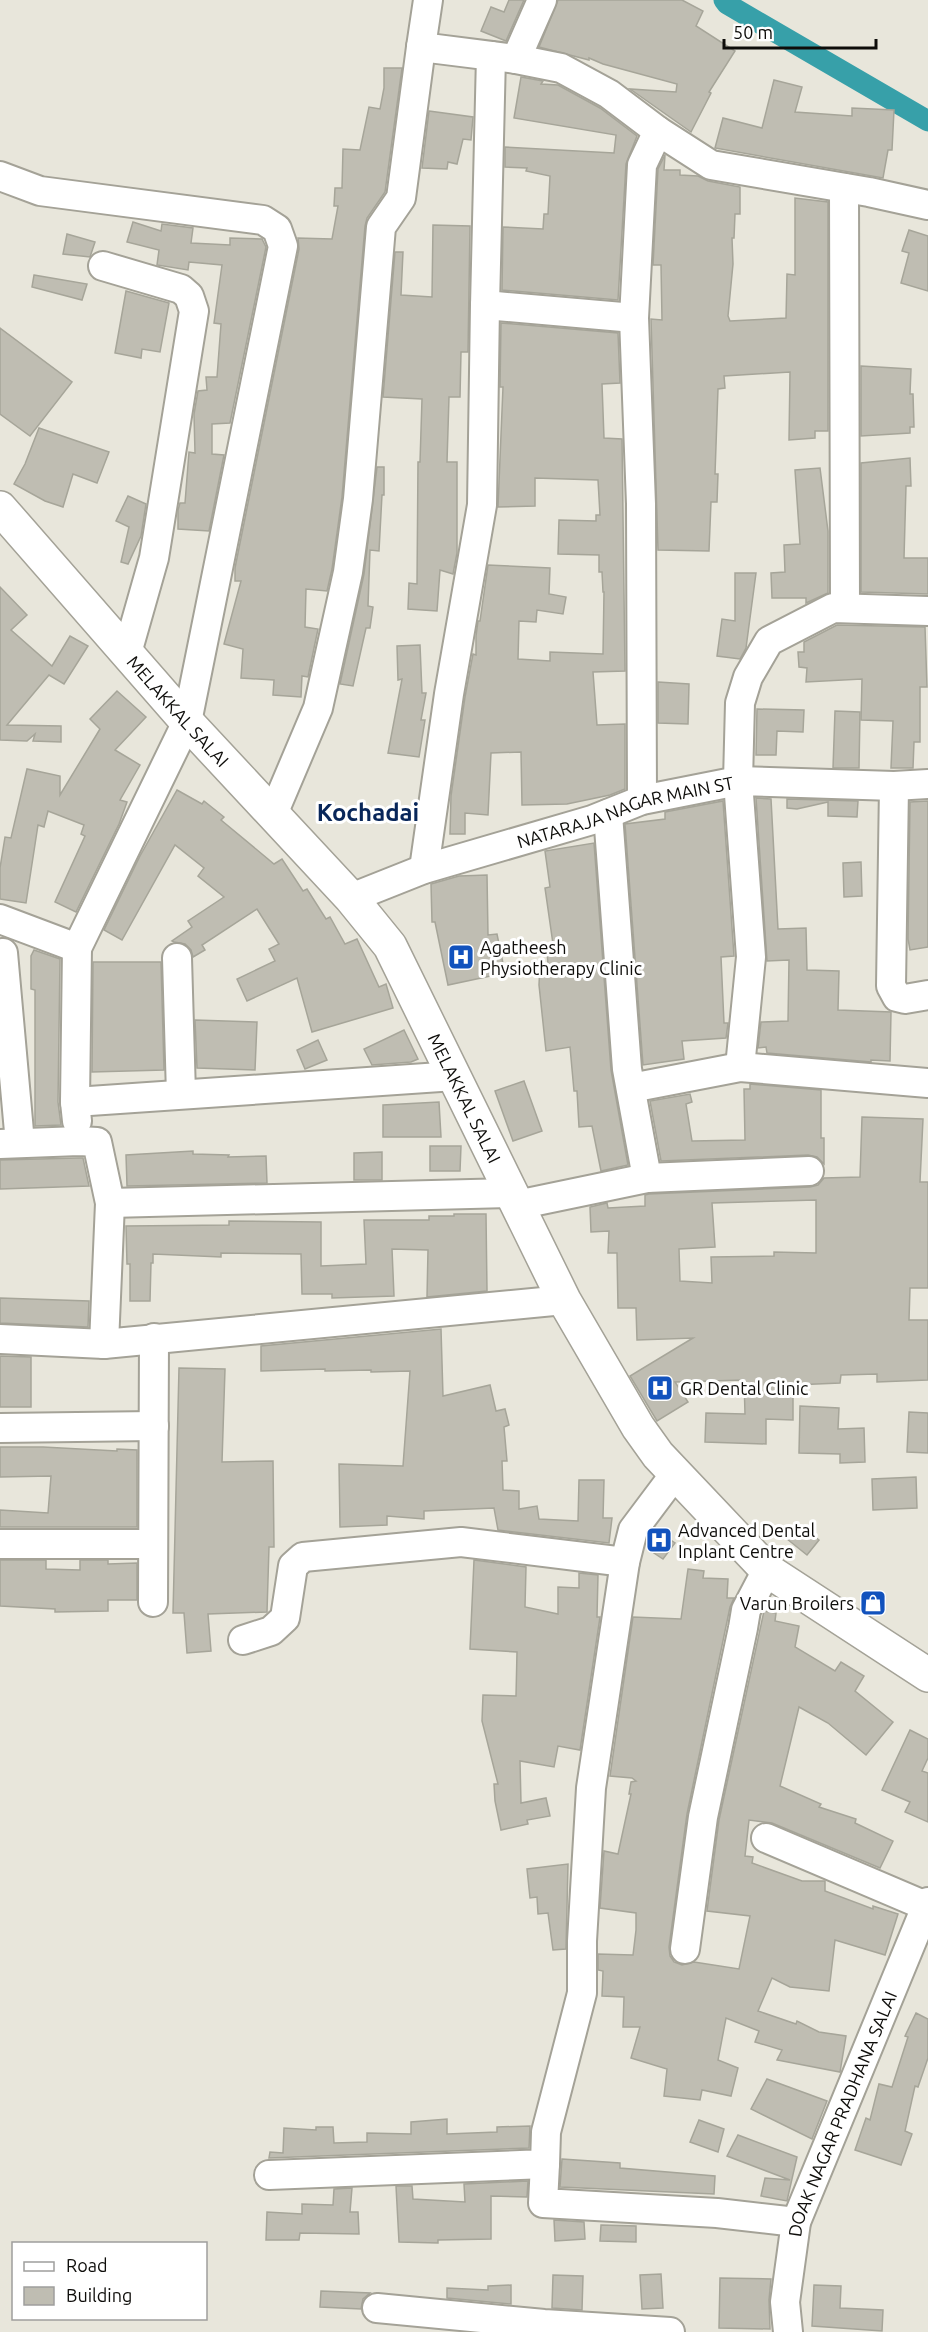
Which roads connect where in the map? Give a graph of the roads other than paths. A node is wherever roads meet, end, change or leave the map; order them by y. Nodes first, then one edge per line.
1 (428, 0) edge
2 (542, 0) edge
3 (421, 47) junction
4 (503, 58) junction
5 (658, 131) junction
6 (0, 177) edge
7 (844, 188) junction
8 (928, 205) edge
9 (103, 266) dead end
10 (485, 304) junction
11 (634, 318) junction
12 (0, 508) edge
13 (845, 608) junction
14 (928, 611) edge
15 (127, 653) junction
16 (187, 722) junction
17 (738, 781) junction
18 (928, 784) edge
19 (894, 786) junction
20 (642, 800) junction
21 (273, 814) junction
22 (608, 814) junction
23 (424, 869) junction
24 (351, 898) junction
25 (0, 919) edge
26 (77, 948) junction
27 (3, 953) dead end
28 (177, 958) dead end
29 (928, 994) edge
30 (740, 1067) junction
31 (455, 1076) junction
32 (928, 1083) edge
33 (631, 1088) junction
34 (181, 1094) junction
35 (75, 1102) junction
36 (79, 1141) junction
37 (10, 1143) edge
38 (809, 1172) dead end
39 (647, 1178) junction
40 (514, 1199) junction
41 (110, 1203) junction
42 (564, 1300) junction
43 (154, 1338) junction
44 (0, 1340) edge
45 (104, 1344) junction
46 (154, 1426) junction
47 (0, 1428) edge
48 (675, 1474) junction
49 (0, 1544) edge
50 (153, 1544) junction
51 (625, 1562) junction
52 (767, 1570) junction
53 (153, 1602) dead end
54 (243, 1640) dead end
55 (928, 1675) edge
56 (766, 1838) dead end
57 (927, 1904) edge
58 (685, 1949) dead end
59 (546, 2164) junction
60 (269, 2175) dead end
61 (796, 2222) junction
62 (377, 2308) dead end
63 (544, 2328) edge
64 (670, 2332) edge
65 (788, 2332) edge

1 - 3 street
2 - 4 street
3 - 4 street
3 - 21 street
4 - 5 street
4 - 10 street
5 - 7 street
5 - 11 street
6 - 16 street
7 - 8 street
7 - 13 street
9 - 15 street
10 - 11 street
10 - 23 street
11 - 20 street
12 - 15 main road, MELAKKAL SALAI
13 - 14 street, NATARAJA NAGAR MAIN ST
13 - 17 street, NATARAJA NAGAR MAIN ST
15 - 16 main road, MELAKKAL SALAI
16 - 21 main road, MELAKKAL SALAI
16 - 26 street
17 - 19 street
17 - 20 street, NATARAJA NAGAR MAIN ST
17 - 30 street
18 - 19 street
19 - 29 street
20 - 22 street, NATARAJA NAGAR MAIN ST
21 - 24 main road, MELAKKAL SALAI
22 - 23 street, NATARAJA NAGAR MAIN ST
22 - 33 street
23 - 24 street, NATARAJA NAGAR MAIN ST
24 - 31 main road, MELAKKAL SALAI
25 - 26 street
26 - 35 street
27 - 37 street
28 - 34 street
30 - 32 street
30 - 33 street
31 - 34 street
31 - 40 main road, MELAKKAL SALAI
33 - 39 street
34 - 35 street
35 - 36 street
36 - 37 street
36 - 41 street
38 - 39 street
39 - 40 street
40 - 41 street
40 - 42 main road, MELAKKAL SALAI
41 - 45 street
42 - 43 street
42 - 48 main road, MELAKKAL SALAI
43 - 45 street
43 - 46 street
44 - 45 street
46 - 47 street
46 - 50 street
48 - 51 street
48 - 52 main road, MELAKKAL SALAI
49 - 50 street
50 - 53 street
51 - 54 street
51 - 59 street
52 - 55 main road, MELAKKAL SALAI
52 - 58 street
56 - 57 street
57 - 61 street, DOAK NAGAR PRADHANA SALAI
59 - 60 street
59 - 61 street
61 - 65 street, DOAK NAGAR PRADHANA SALAI
62 - 63 street
63 - 64 street

